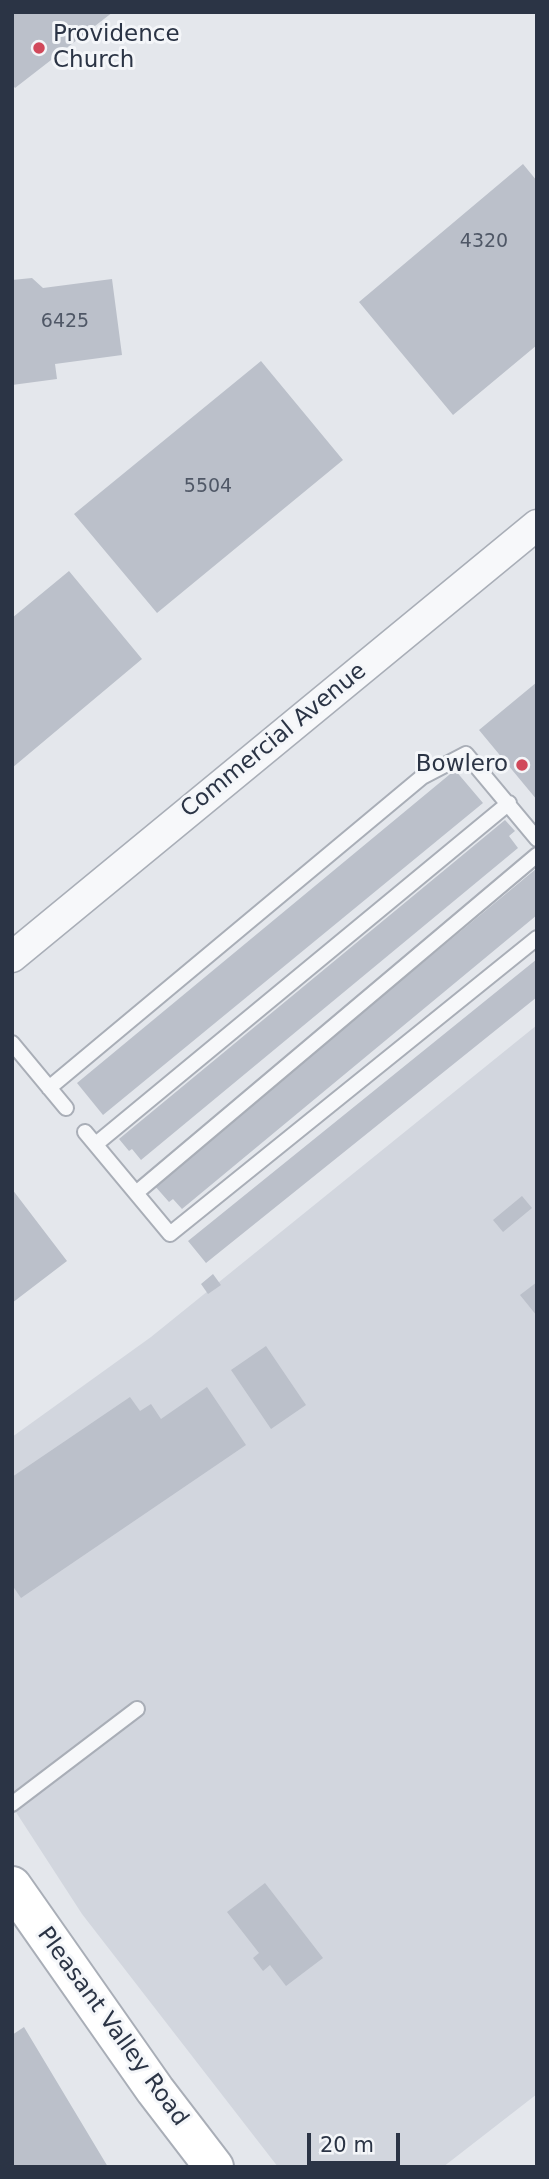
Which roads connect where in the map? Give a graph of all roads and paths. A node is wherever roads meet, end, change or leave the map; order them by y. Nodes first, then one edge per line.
1 (537, 526) edge
2 (509, 803) junction
3 (537, 839) edge
4 (537, 855) edge
5 (537, 938) edge
6 (12, 957) edge
7 (12, 1043) edge
8 (49, 1088) junction
9 (66, 1108) dead end
10 (85, 1132) dead end
11 (96, 1144) junction
12 (136, 1193) junction
13 (137, 1709) dead end
14 (12, 1804) edge
15 (12, 1886) edge
16 (214, 2167) edge

1 - 6 street, Commercial Avenue
2 - 3 lane
2 - 8 lane
2 - 11 lane
4 - 12 lane
5 - 12 lane
7 - 8 lane
8 - 9 lane
10 - 11 lane
11 - 12 lane
13 - 14 lane
15 - 16 street, Pleasant Valley Road

